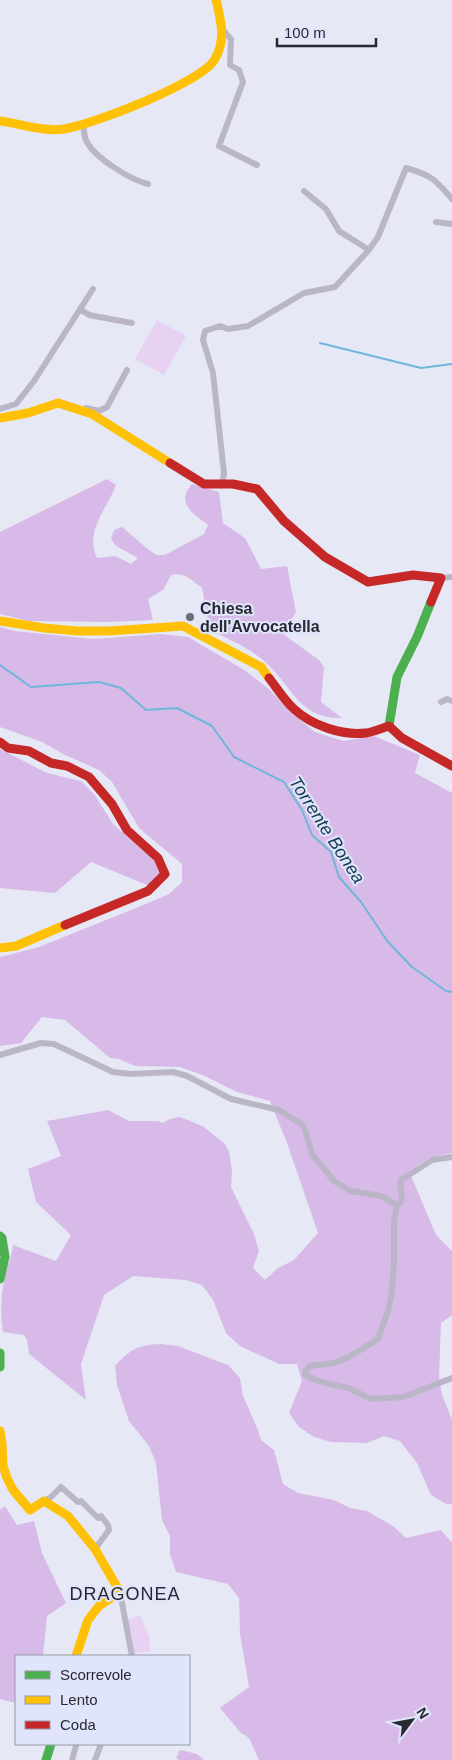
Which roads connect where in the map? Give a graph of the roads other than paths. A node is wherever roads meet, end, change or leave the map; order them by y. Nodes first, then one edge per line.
1 (216, 0) edge
2 (223, 30) junction
3 (0, 121) edge
4 (83, 124) junction
5 (257, 165) dead end
6 (148, 184) dead end
7 (304, 191) dead end
8 (452, 199) edge
9 (436, 222) dead end
10 (452, 224) edge
11 (369, 250) junction
12 (93, 289) dead end
13 (80, 309) junction
14 (132, 323) dead end
15 (127, 370) dead end
16 (72, 408) junction
17 (0, 409) edge
18 (0, 418) edge
19 (222, 484) junction
20 (452, 577) edge
21 (440, 578) junction
22 (0, 621) edge
23 (452, 701) edge
24 (441, 702) dead end
25 (389, 726) junction
26 (0, 742) edge
27 (452, 766) edge
28 (0, 948) edge
29 (0, 1055) edge
30 (452, 1157) edge
31 (396, 1205) junction
32 (0, 1236) edge
33 (0, 1279) edge
34 (0, 1353) edge
35 (0, 1367) edge
36 (452, 1378) edge
37 (0, 1431) edge
38 (44, 1501) junction
39 (95, 1549) junction
40 (120, 1592) junction
41 (76, 1655) edge
42 (132, 1655) edge
43 (51, 1745) edge
44 (101, 1745) edge
45 (76, 1746) dead end
46 (46, 1760) edge
47 (72, 1760) edge
48 (96, 1760) edge

1 - 2 street
2 - 4 street
2 - 5 street
3 - 4 street
4 - 6 street
7 - 11 street
8 - 11 street
9 - 10 street
11 - 19 street
12 - 13 street
13 - 14 street
13 - 17 street
15 - 16 street
16 - 18 street
16 - 19 street
19 - 21 street
20 - 21 street
21 - 25 street
22 - 25 street
23 - 24 street
25 - 27 street
26 - 28 street
29 - 31 street
30 - 31 street
31 - 36 street
32 - 33 street
34 - 35 street
37 - 38 street
38 - 39 street
38 - 39 street
39 - 40 street
40 - 41 street
40 - 42 street
43 - 46 street
44 - 48 street
45 - 47 street

